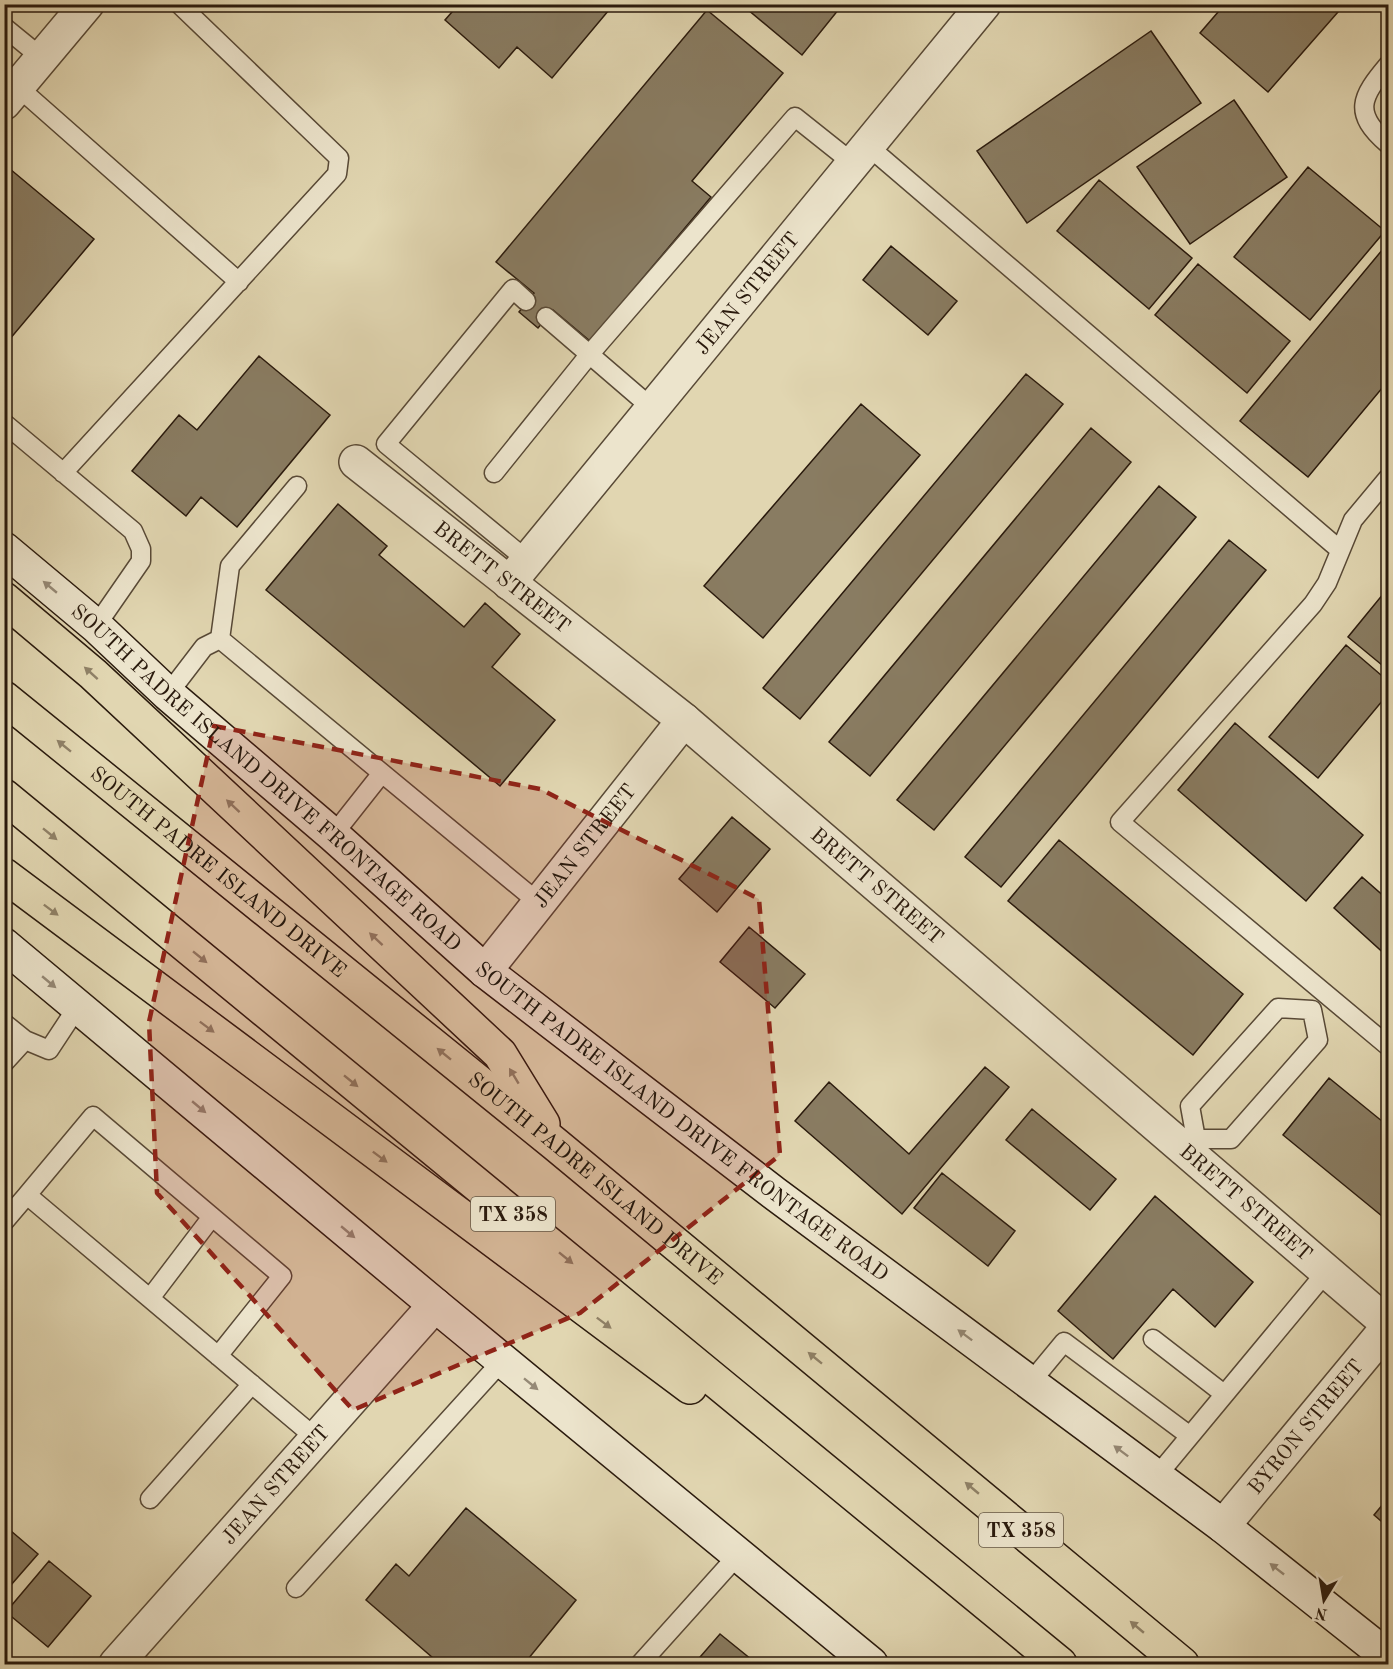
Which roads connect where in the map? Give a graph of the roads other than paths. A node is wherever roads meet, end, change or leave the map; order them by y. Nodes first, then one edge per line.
1 (87, 4) edge
2 (179, 4) edge
3 (984, 4) edge
4 (4, 27) edge
5 (42, 58) junction
6 (1389, 65) edge
7 (11, 95) edge
8 (1389, 144) edge
9 (861, 155) junction
10 (239, 282) junction
11 (526, 301) dead end
12 (546, 317) dead end
13 (589, 355) junction
14 (652, 409) junction
15 (4, 423) edge
16 (356, 462) dead end
17 (63, 473) junction
18 (494, 473) dead end
19 (1389, 478) edge
20 (297, 486) dead end
21 (4, 549) edge
22 (1340, 550) junction
23 (519, 572) junction
24 (4, 599) edge
25 (96, 626) junction
26 (220, 639) junction
27 (168, 694) junction
28 (4, 698) edge
29 (684, 720) junction
30 (382, 773) junction
31 (4, 796) edge
32 (333, 835) junction
33 (4, 875) edge
34 (539, 903) junction
35 (4, 945) edge
36 (485, 971) junction
37 (1325, 993) junction
38 (78, 1006) junction
39 (1312, 1010) junction
40 (4, 1023) edge
41 (25, 1040) junction
42 (1389, 1047) edge
43 (4, 1063) edge
44 (555, 1144) junction
45 (1191, 1144) junction
46 (27, 1195) junction
47 (211, 1218) junction
48 (4, 1222) edge
49 (1327, 1271) junction
50 (151, 1297) junction
51 (435, 1305) junction
52 (1389, 1325) edge
53 (1154, 1339) dead end
54 (218, 1356) junction
55 (502, 1361) junction
56 (1030, 1383) junction
57 (252, 1384) junction
58 (1224, 1394) junction
59 (1190, 1436) junction
60 (317, 1439) junction
61 (1156, 1477) junction
62 (150, 1499) dead end
63 (1223, 1526) junction
64 (738, 1555) junction
65 (296, 1588) dead end
66 (1021, 1632) junction
67 (1389, 1657) edge
68 (116, 1665) edge
69 (640, 1665) edge
70 (871, 1665) edge
71 (1060, 1665) edge
72 (1182, 1665) edge

1 - 5 street
2 - 10 lane
3 - 9 street, JEAN STREET
4 - 5 lane
5 - 7 street
6 - 8 lane
7 - 10 lane
9 - 13 lane
9 - 14 street, JEAN STREET
9 - 22 lane
10 - 17 lane
11 - 23 lane
12 - 13 lane
13 - 14 lane
13 - 18 lane
14 - 23 street, JEAN STREET
15 - 17 lane
16 - 23 street, BRETT STREET
17 - 25 lane
19 - 22 lane
20 - 26 lane
25 -> 21 street, SOUTH PADRE ISLAND DRIVE FRONTAGE ROAD
22 - 37 lane
23 - 29 street, BRETT STREET
44 -> 24 highway
25 - 27 street, SOUTH PADRE ISLAND DRIVE FRONTAGE ROAD
26 - 27 lane
26 - 30 lane
27 - 32 street, SOUTH PADRE ISLAND DRIVE FRONTAGE ROAD
44 -> 28 highway, SOUTH PADRE ISLAND DRIVE / TX 358
29 - 34 street, JEAN STREET
29 - 45 street, BRETT STREET
30 - 32 lane
30 - 34 lane
31 -> 66 highway, TX 358
32 - 36 street, SOUTH PADRE ISLAND DRIVE FRONTAGE ROAD
33 -> 66 highway
34 - 36 street, JEAN STREET
35 -> 38 street
56 -> 36 street, SOUTH PADRE ISLAND DRIVE FRONTAGE ROAD
37 - 39 lane
37 - 42 lane
38 - 41 lane
38 -> 51 street
39 - 45 lane
39 - 45 lane
40 - 41 lane
41 - 43 lane
72 -> 44 highway, SOUTH PADRE ISLAND DRIVE / TX 358
45 - 49 street, BRETT STREET
46 - 47 lane
46 - 48 lane
46 - 50 lane
47 - 50 lane
47 - 54 lane
49 - 52 street, BRETT STREET
49 - 58 lane
50 - 54 lane
51 - 55 street
51 - 60 street, JEAN STREET
52 - 63 street, BYRON STREET
53 - 58 lane
54 - 57 lane
55 -> 64 street
55 - 65 lane
56 - 59 lane
61 -> 56 street, SOUTH PADRE ISLAND DRIVE FRONTAGE ROAD
57 - 60 lane
57 - 62 lane
58 - 59 lane
59 - 61 lane
60 - 68 street, JEAN STREET
61 - 63 street, SOUTH PADRE ISLAND DRIVE FRONTAGE ROAD
67 -> 63 street, SOUTH PADRE ISLAND DRIVE FRONTAGE ROAD
64 - 69 lane
64 - 70 street
66 - 71 highway, TX 358

